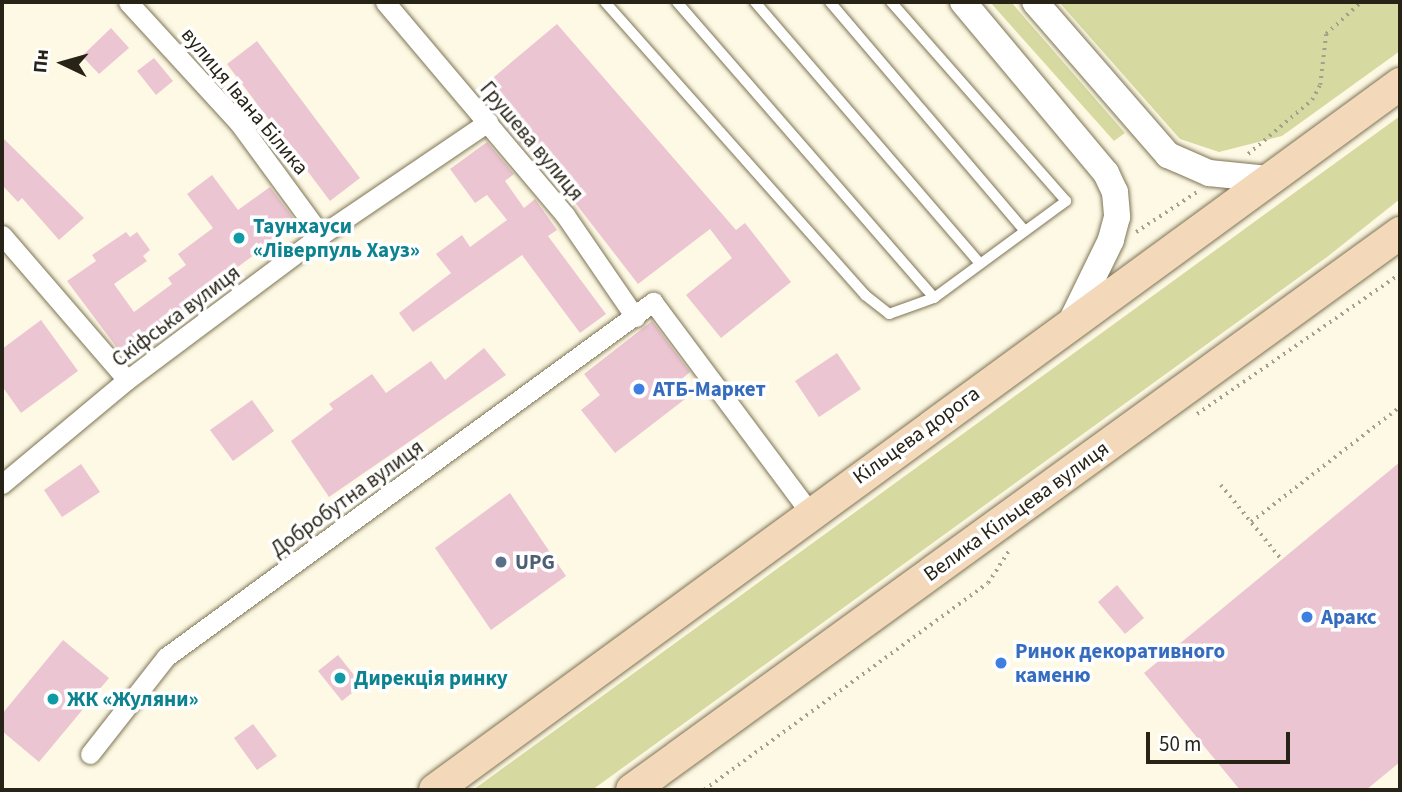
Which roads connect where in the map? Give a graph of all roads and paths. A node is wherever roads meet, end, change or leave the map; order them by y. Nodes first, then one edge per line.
1 (128, 2) edge
2 (385, 2) edge
3 (605, 2) edge
4 (677, 2) edge
5 (755, 2) edge
6 (830, 2) edge
7 (891, 2) edge
8 (963, 2) edge
9 (1035, 2) edge
10 (1361, 2) edge
11 (1400, 84) edge
12 (488, 122) junction
13 (1222, 174) junction
14 (1268, 179) junction
15 (1024, 230) junction
16 (1400, 233) edge
17 (2, 235) edge
18 (321, 235) junction
19 (1107, 248) junction
20 (979, 262) junction
21 (1400, 274) edge
22 (934, 298) junction
23 (635, 317) junction
24 (1071, 322) junction
25 (127, 380) junction
26 (1400, 407) edge
27 (1194, 416) dead end
28 (2, 484) edge
29 (1221, 485) dead end
30 (810, 513) junction
31 (1251, 522) junction
32 (1013, 544) dead end
33 (1282, 560) dead end
34 (90, 754) dead end
35 (435, 790) edge
36 (632, 790) edge
37 (705, 790) edge

1 - 18 street, вулиця Івана Білика
2 - 12 street, Грушева вулиця
3 - 22 lane
4 - 22 lane
5 - 20 lane
6 - 15 lane
7 - 15 lane
8 - 19 main road
9 - 13 main road
10 - 13 path
11 - 14 highway, Кільцева дорога
12 - 18 street, Скіфська вулиця
12 - 23 street, Грушева вулиця
13 - 14 main road
13 - 19 path
14 - 24 highway, Кільцева дорога
15 - 20 lane
16 - 36 highway, Велика Кільцева вулиця
17 - 25 street
18 - 25 street, Скіфська вулиця
19 - 24 main road
20 - 22 lane
21 - 27 path
23 - 30 street, Добробутна вулиця
23 - 34 street, Добробутна вулиця
24 - 30 highway, Кільцева дорога
25 - 28 street, Скіфська вулиця
26 - 31 path
29 - 31 path
30 - 35 highway, Кільцева дорога
31 - 33 path
32 - 37 path

